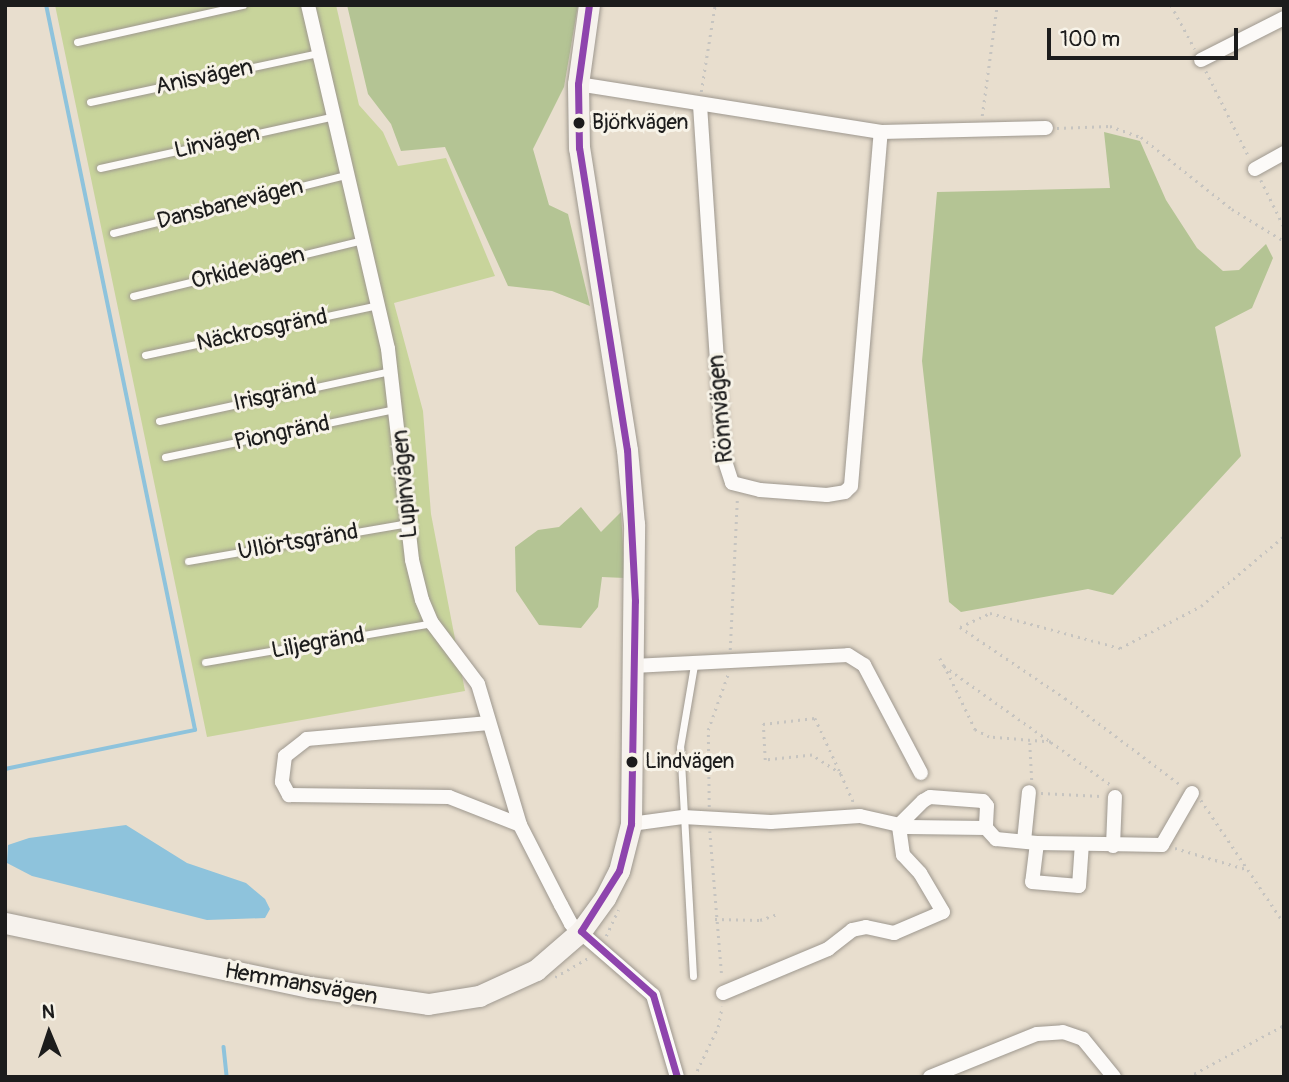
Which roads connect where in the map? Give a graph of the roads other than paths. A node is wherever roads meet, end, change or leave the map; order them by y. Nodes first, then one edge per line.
1 (243, 5) edge
2 (308, 5) edge
3 (589, 5) edge
4 (1284, 18) edge
5 (77, 41) dead end
6 (319, 53) junction
7 (1200, 60) road end
8 (578, 84) junction
9 (90, 102) dead end
10 (700, 105) junction
11 (334, 116) junction
12 (1046, 128) road end
13 (881, 132) junction
14 (1284, 153) edge
15 (100, 167) dead end
16 (1254, 167) road end
17 (346, 175) junction
18 (113, 233) dead end
19 (362, 240) junction
20 (133, 296) dead end
21 (379, 305) junction
22 (145, 355) dead end
23 (392, 370) junction
24 (398, 408) junction
25 (159, 421) dead end
26 (165, 457) dead end
27 (408, 523) junction
28 (188, 561) dead end
29 (432, 623) junction
30 (205, 662) dead end
31 (694, 665) junction
32 (633, 666) junction
33 (489, 723) junction
34 (921, 773) dead end
35 (1029, 792) road end
36 (1192, 793) road end
37 (1117, 794) road end
38 (683, 817) junction
39 (631, 824) junction
40 (520, 825) junction
41 (900, 825) junction
42 (986, 828) junction
43 (1030, 842) junction
44 (1113, 846) junction
45 (1082, 847) junction
46 (5, 923) edge
47 (581, 932) junction
48 (693, 976) dead end
49 (723, 993) road end
50 (677, 1077) edge
51 (930, 1077) edge
52 (1114, 1077) edge

1 - 5 lane
2 - 6 street, Lupinvägen
3 - 8 street, Hemmansvägen
4 - 7 street
6 - 9 lane, Anisvägen
6 - 11 street, Lupinvägen
8 - 10 street
8 - 32 street, Hemmansvägen
10 - 13 street
10 - 13 street, Rönnvägen
11 - 15 lane, Linvägen
11 - 17 street, Lupinvägen
12 - 13 street
14 - 16 street
17 - 18 lane, Dansbanevägen
17 - 19 street, Lupinvägen
19 - 20 lane, Orkidevägen
19 - 21 street, Lupinvägen
21 - 22 lane, Näckrosgränd
21 - 23 street, Lupinvägen
23 - 24 street, Lupinvägen
23 - 25 lane, Irisgränd
24 - 26 lane, Piongränd
24 - 27 street, Lupinvägen
27 - 28 lane, Ullörtsgränd
27 - 29 street, Lupinvägen
29 - 30 lane, Liljegränd
29 - 33 street, Lupinvägen
31 - 32 street
31 - 34 street
31 - 38 lane
32 - 39 street, Hemmansvägen
33 - 40 street, Lupinvägen
33 - 40 street
35 - 43 street
36 - 44 street
37 - 44 street
38 - 39 street
38 - 41 street
38 - 48 lane
39 - 47 street, Hemmansvägen
40 - 47 street, Lupinvägen
41 - 42 street
41 - 42 street
41 - 49 street
42 - 43 street
43 - 45 street
43 - 45 street
44 - 45 street
46 - 47 street, Hemmansvägen
47 - 50 street, Lupinvägen
51 - 52 street

